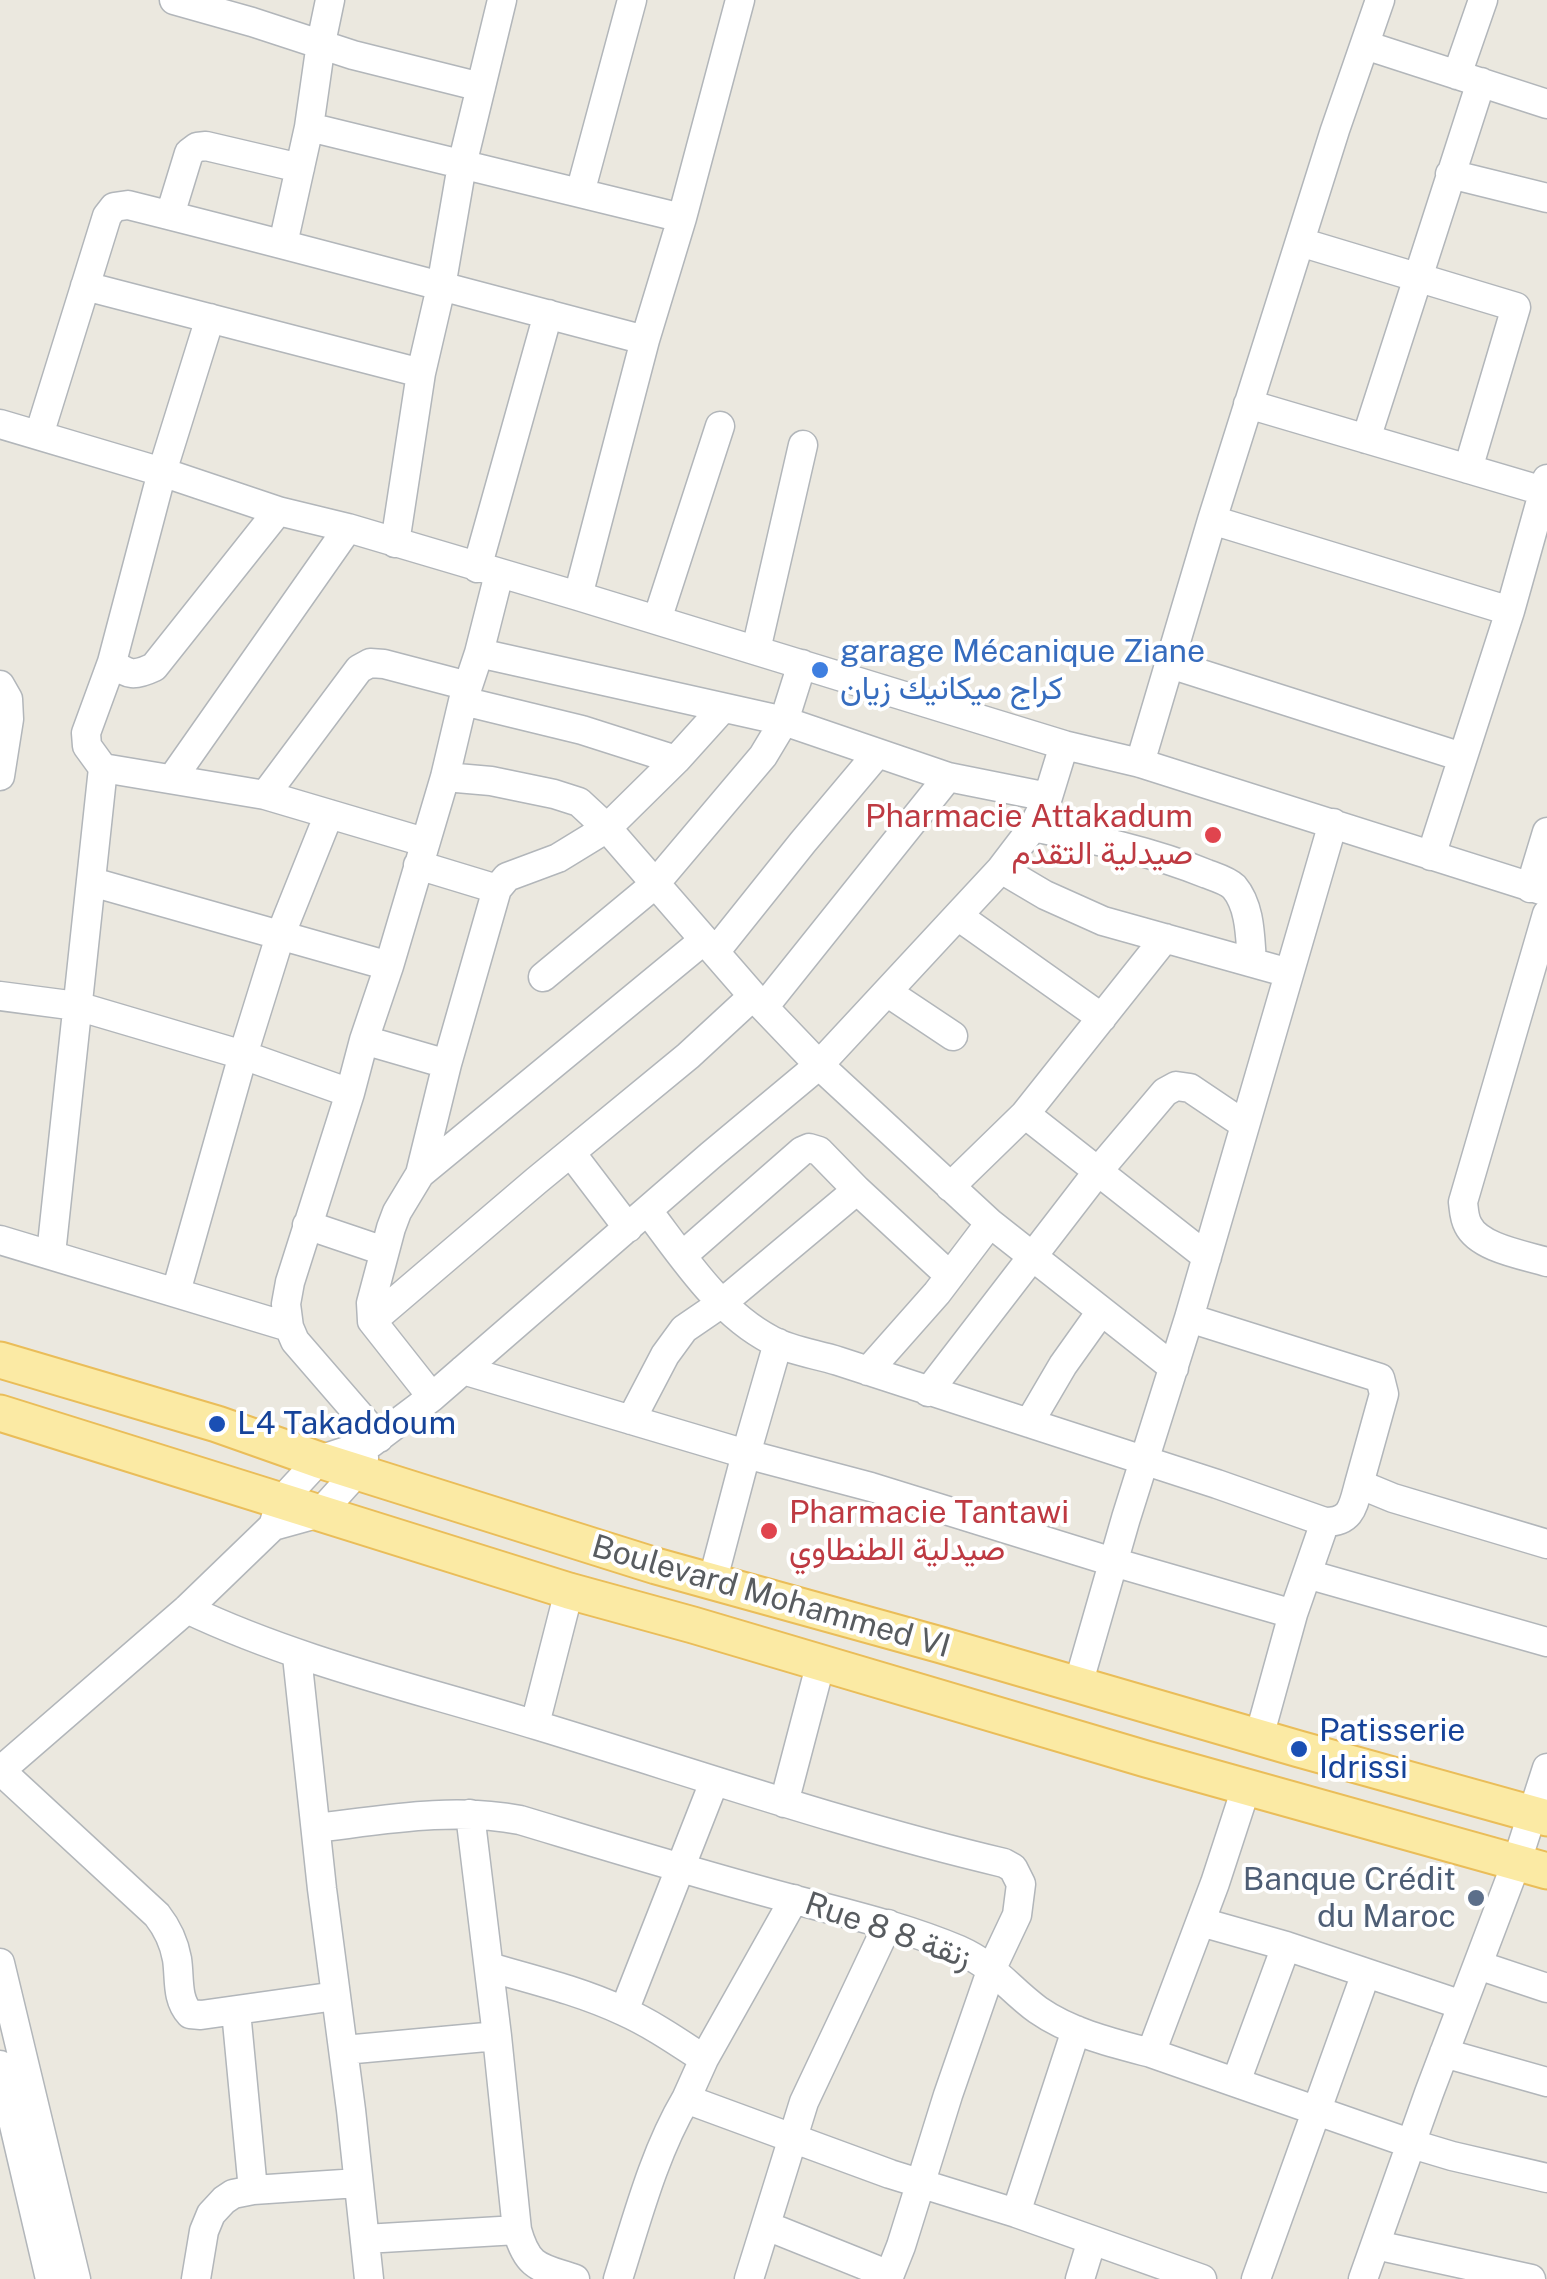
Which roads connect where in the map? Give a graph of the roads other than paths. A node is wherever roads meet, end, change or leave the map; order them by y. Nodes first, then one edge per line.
1 (174, 0) edge
2 (330, 0) edge
3 (502, 0) edge
4 (632, 0) edge
5 (1380, 0) edge
6 (1483, 0) edge
7 (737, 1) edge
8 (255, 11) edge
9 (321, 43) junction
10 (1366, 45) junction
11 (1469, 79) junction
12 (482, 88) junction
13 (1547, 104) edge
14 (309, 127) junction
15 (462, 165) junction
16 (300, 168) junction
17 (1450, 174) junction
18 (580, 193) junction
19 (1547, 198) edge
20 (170, 216) junction
21 (682, 218) junction
22 (1300, 242) junction
23 (284, 244) junction
24 (1418, 279) junction
25 (86, 286) junction
26 (440, 287) junction
27 (548, 314) junction
28 (210, 318) junction
29 (645, 340) junction
30 (421, 373) junction
31 (1248, 404) junction
32 (0, 424) edge
33 (720, 426) dead end
34 (39, 436) junction
35 (1366, 439) junction
36 (803, 445) dead end
37 (1468, 469) junction
38 (162, 472) junction
39 (1545, 485) edge
40 (278, 511) junction
41 (1212, 520) junction
42 (1541, 521) edge
43 (348, 528) junction
44 (395, 543) junction
45 (488, 571) junction
46 (578, 596) junction
47 (1510, 611) junction
48 (656, 620) junction
49 (756, 650) junction
50 (480, 653) junction
51 (112, 662) junction
52 (802, 664) junction
53 (1170, 664) junction
54 (0, 685) edge
55 (466, 693) junction
56 (722, 709) junction
57 (784, 722) junction
58 (1064, 745) junction
59 (878, 754) junction
60 (1462, 757) junction
61 (676, 760) junction
62 (1140, 763) junction
63 (103, 768) junction
64 (0, 776) edge
65 (445, 777) junction
66 (948, 777) junction
67 (172, 780) junction
68 (265, 795) junction
69 (1048, 797) junction
70 (329, 814) junction
71 (1332, 823) junction
72 (1033, 826) junction
73 (607, 828) junction
74 (1547, 832) edge
75 (421, 854) junction
76 (1431, 856) junction
77 (1001, 869) junction
78 (92, 882) junction
79 (654, 885) junction
80 (497, 889) junction
81 (1538, 890) edge
82 (1547, 914) edge
83 (958, 916) junction
84 (280, 936) junction
85 (1164, 938) junction
86 (709, 946) junction
87 (1252, 962) junction
88 (389, 966) junction
89 (1289, 973) junction
90 (543, 977) dead end
91 (887, 992) junction
92 (0, 996) edge
93 (758, 1002) junction
94 (77, 1006) junction
95 (1102, 1018) junction
96 (954, 1036) dead end
97 (364, 1040) junction
98 (243, 1055) junction
99 (447, 1064) junction
100 (819, 1065) junction
101 (350, 1093) junction
102 (1025, 1114) junction
103 (1245, 1125) junction
104 (571, 1153) junction
105 (1098, 1170) junction
106 (420, 1174) junction
107 (950, 1186) junction
108 (857, 1190) junction
109 (638, 1220) junction
110 (990, 1223) junction
111 (307, 1225) junction
112 (0, 1240) edge
113 (384, 1251) junction
114 (51, 1254) junction
115 (682, 1256) junction
116 (1207, 1256) junction
117 (1032, 1259) junction
118 (1547, 1262) edge
119 (950, 1276) junction
120 (176, 1292) junction
121 (722, 1303) junction
122 (1100, 1312) junction
123 (1189, 1318) junction
124 (372, 1321) junction
125 (289, 1326) junction
126 (778, 1344) junction
127 (0, 1360) edge
128 (1174, 1368) junction
129 (463, 1370) junction
130 (868, 1370) junction
131 (928, 1392) junction
132 (432, 1397) junction
133 (0, 1413) edge
134 (631, 1420) junction
135 (1028, 1423) junction
136 (369, 1451) junction
137 (746, 1454) junction
138 (319, 1460) junction
139 (1144, 1461) junction
140 (1359, 1484) junction
141 (320, 1513) junction
142 (277, 1514) junction
143 (1325, 1522) junction
144 (1547, 1544) edge
145 (1113, 1562) junction
146 (1307, 1574) junction
147 (712, 1583) junction
148 (569, 1591) junction
149 (187, 1610) junction
150 (1293, 1614) junction
151 (1547, 1642) edge
152 (297, 1656) junction
153 (821, 1662) junction
154 (1078, 1685) junction
155 (535, 1724) junction
156 (1259, 1737) junction
157 (1547, 1768) edge
158 (0, 1771) edge
159 (714, 1782) junction
160 (1246, 1788) junction
161 (784, 1803) junction
162 (470, 1814) junction
163 (1540, 1816) edge
164 (316, 1828) junction
165 (1532, 1866) edge
166 (682, 1867) junction
167 (794, 1899) junction
168 (1201, 1922) junction
169 (888, 1924) junction
170 (1286, 1946) junction
171 (0, 1963) edge
172 (1478, 1965) junction
173 (489, 1966) junction
174 (992, 1968) junction
175 (1366, 1973) junction
176 (1547, 1988) edge
177 (336, 1996) junction
178 (1462, 2005) junction
179 (236, 2010) junction
180 (624, 2011) junction
181 (1076, 2030) junction
182 (497, 2036) junction
183 (344, 2050) junction
184 (1152, 2054) junction
185 (1444, 2054) junction
186 (704, 2059) junction
187 (0, 2065) edge
188 (1236, 2082) junction
189 (1547, 2082) edge
190 (686, 2099) junction
191 (1317, 2111) junction
192 (792, 2138) junction
193 (1412, 2144) junction
194 (11, 2163) edge
195 (1547, 2178) edge
196 (358, 2183) junction
197 (921, 2184) junction
198 (253, 2190) junction
199 (1016, 2212) junction
200 (767, 2226) junction
201 (517, 2230) junction
202 (365, 2239) junction
203 (1092, 2240) junction
204 (1376, 2244) junction
205 (1185, 2276) edge
206 (889, 2277) edge
207 (50, 2279) edge
208 (76, 2279) edge
209 (196, 2279) edge
210 (368, 2279) edge
211 (575, 2279) edge
212 (618, 2279) edge
213 (749, 2279) edge
214 (1080, 2279) edge
215 (1256, 2279) edge
216 (1363, 2279) edge
217 (1532, 2279) edge

1 - 8 street
2 - 9 street
3 - 12 street
4 - 18 street
5 - 10 street
6 - 11 street
7 - 21 street
8 - 9 street
9 - 12 street
9 - 14 street
10 - 11 street
10 - 22 street
11 - 13 street
11 - 17 street
12 - 15 street
14 - 15 street
14 - 16 street
15 - 18 street
15 - 26 street
16 - 20 street
16 - 23 street
17 - 19 street
17 - 24 street
18 - 21 street
20 - 23 street
20 - 25 street
21 - 29 street
22 - 24 street
22 - 31 street
23 - 26 street
24 - 35 street
24 - 37 street
25 - 28 street
25 - 34 street
26 - 27 street
26 - 30 street
27 - 29 street
27 - 45 street
28 - 30 street
28 - 38 street
29 - 46 street
30 - 44 street
31 - 35 street
31 - 41 street
32 - 34 street
33 - 48 street
34 - 38 street
35 - 37 street
36 - 49 street
37 - 39 street
38 - 40 street
38 - 51 street
39 - 42 street
40 - 43 street
40 - 51 street
41 - 47 street
41 - 53 street
42 - 47 street
43 - 44 street
43 - 67 street
44 - 45 street
45 - 46 street
45 - 50 street
46 - 48 street
47 - 60 street
48 - 49 street
49 - 52 street
50 - 55 street
50 - 56 street
51 - 63 street
52 - 57 street
52 - 58 street
53 - 60 street
53 - 62 street
54 - 64 street
55 - 61 street
55 - 65 street
55 - 68 street
56 - 57 street
56 - 61 street
57 - 59 street
57 - 79 street
58 - 62 street
58 - 69 street
59 - 66 street
59 - 86 street
60 - 76 street
61 - 73 street
62 - 71 street
63 - 67 street
63 - 78 street
65 - 73 street
65 - 75 street
66 - 69 street
66 - 93 street
67 - 68 street
68 - 70 street
69 - 72 street
70 - 75 street
70 - 84 street
71 - 76 street
71 - 89 street
72 - 77 street
72 - 87 street
73 - 79 street
73 - 80 street
74 - 81 street
75 - 80 street
75 - 88 street
76 - 81 street
77 - 83 street
77 - 85 street
78 - 84 street
78 - 94 street
79 - 86 street
79 - 90 street
80 - 99 street
82 - 118 street
83 - 91 street
83 - 95 street
84 - 88 street
84 - 98 street
85 - 87 street
85 - 95 street
86 - 93 street
86 - 106 street
87 - 89 street
88 - 97 street
89 - 103 street
91 - 96 street
91 - 100 street
92 - 94 street
93 - 100 street
93 - 104 street
94 - 98 street
94 - 114 street
95 - 102 street
97 - 99 street
97 - 101 street
98 - 101 street
98 - 120 street
99 - 106 street
100 - 107 street
100 - 109 street
101 - 111 street
102 - 105 street
102 - 107 street
103 - 105 street
103 - 116 street
104 - 109 street
104 - 124 street
105 - 116 street
105 - 117 street
106 - 113 street
107 - 110 street
108 - 115 street
108 - 119 street
108 - 121 street
109 - 115 street
109 - 129 street
110 - 117 street
110 - 119 street
111 - 113 street
111 - 125 street
112 - 114 street
113 - 124 street
114 - 120 street
115 - 121 street
116 - 123 street
117 - 122 street
117 - 131 street
119 - 130 street
120 - 125 street
121 - 126 street
121 - 134 street
122 - 128 street
122 - 135 street
123 - 128 street
123 - 140 street
124 - 132 street
125 - 136 street
126 - 130 street
126 - 137 street
127 - 138 main road, Boulevard Mohammed VI
128 - 139 street
129 - 132 street
129 - 134 street
130 - 131 street
131 - 135 street
132 - 136 street
133 - 142 main road, Boulevard Mohammed VI
134 - 137 street
135 - 139 street
136 - 138 main road, Boulevard Mohammed VI
136 - 141 street
136 - 147 main road, Boulevard Mohammed VI
137 - 145 street
137 - 147 street
138 - 142 street
139 - 143 street
139 - 145 street
140 - 143 street
140 - 144 street
141 - 142 main road, Boulevard Mohammed VI
141 - 148 main road, Boulevard Mohammed VI
142 - 149 street
143 - 146 street
145 - 150 street
145 - 154 street
146 - 150 street
146 - 151 street
147 - 154 main road, Boulevard Mohammed VI
148 - 153 main road, Boulevard Mohammed VI
148 - 155 street
149 - 152 street
149 - 158 street
150 - 156 street
152 - 155 street
152 - 164 street
153 - 160 main road, Boulevard Mohammed VI
153 - 161 street
154 - 156 main road, Boulevard Mohammed VI
155 - 159 street
156 - 163 main road, Boulevard Mohammed VI
157 - 163 street
158 - 179 street
159 - 161 street
159 - 166 street
160 - 165 main road, Boulevard Mohammed VI
160 - 168 street
161 - 174 street
162 - 164 street, Rue 8 8 زنقة
162 - 166 street, Rue 8 8 زنقة
162 - 173 street
163 - 165 street
164 - 177 street
165 - 172 street
166 - 167 street, Rue 8 8 زنقة
166 - 180 street
167 - 169 street, Rue 8 8 زنقة
167 - 186 street
168 - 170 street
168 - 184 street
169 - 174 street, Rue 8 8 زنقة
169 - 192 street
170 - 175 street
170 - 188 street
171 - 208 street
172 - 176 street
172 - 178 street
173 - 180 street
173 - 182 street
174 - 181 street, Rue 8 8 زنقة
174 - 197 street
175 - 178 street
175 - 191 street
177 - 179 street
177 - 183 street
178 - 185 street
179 - 198 street
180 - 186 street
181 - 184 street, Rue 8 8 زنقة
181 - 199 street
182 - 183 street
182 - 201 street
183 - 196 street
184 - 188 street, Rue 8 8 زنقة
185 - 189 street
185 - 193 street
186 - 190 street
187 - 194 street
188 - 191 street, Rue 8 8 زنقة
190 - 192 street
190 - 212 street
191 - 193 street, Rue 8 8 زنقة
191 - 215 street
192 - 197 street
192 - 200 street
193 - 195 street, Rue 8 8 زنقة
193 - 204 street
194 - 207 street
196 - 198 street
196 - 202 street
197 - 199 street
197 - 206 street
198 - 209 street
199 - 203 street
200 - 206 street
200 - 213 street
201 - 202 street
201 - 211 street
202 - 210 street
203 - 205 street
203 - 214 street
204 - 216 street
204 - 217 street

